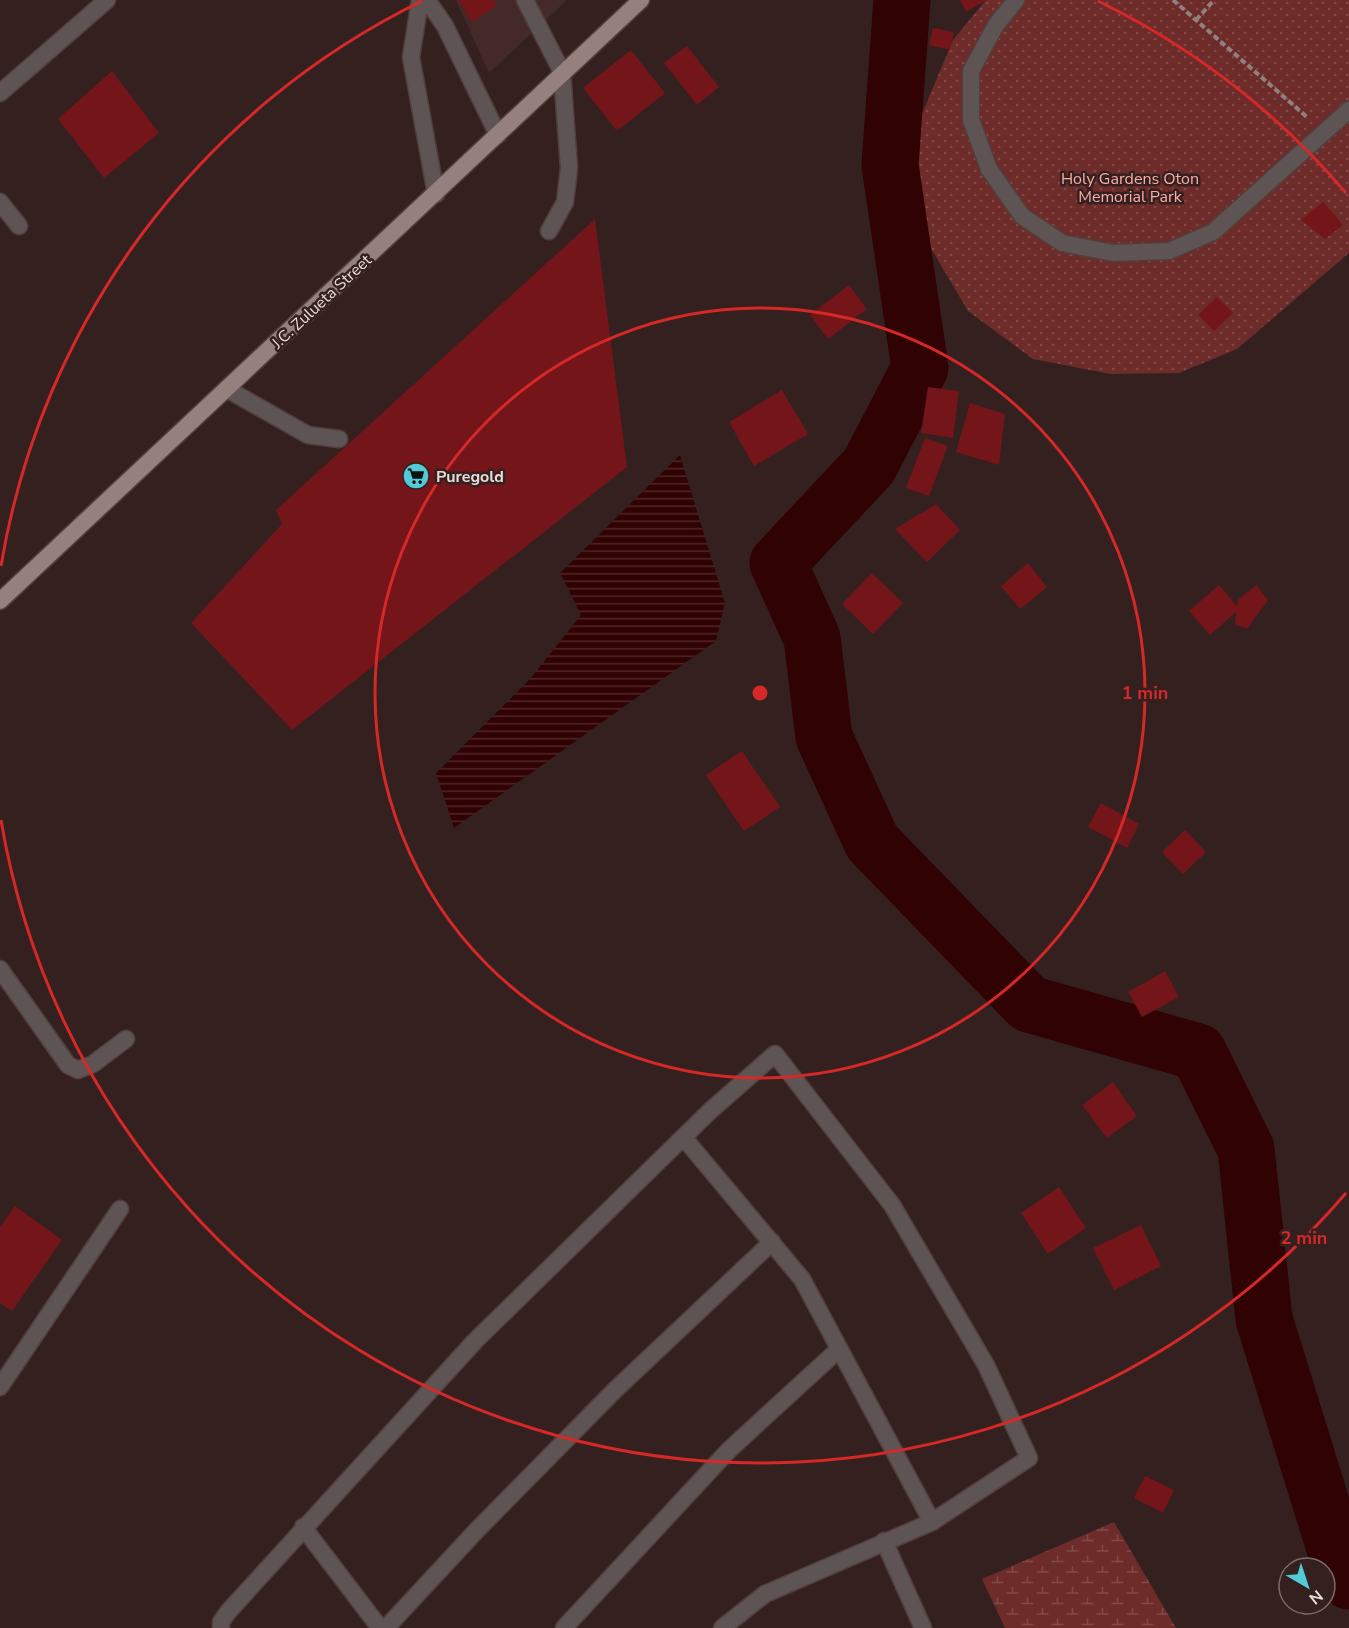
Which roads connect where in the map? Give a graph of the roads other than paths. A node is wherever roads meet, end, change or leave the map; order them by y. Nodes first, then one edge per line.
1 (107, 0) edge
2 (420, 0) edge
3 (427, 0) edge
4 (525, 0) edge
5 (641, 0) edge
6 (1016, 0) edge
7 (562, 72) junction
8 (0, 93) edge
9 (1349, 110) edge
10 (498, 135) junction
11 (436, 194) junction
12 (0, 202) edge
13 (19, 226) dead end
14 (549, 231) dead end
15 (227, 389) junction
16 (339, 439) dead end
17 (0, 601) edge
18 (0, 969) edge
19 (126, 1039) dead end
20 (684, 1138) junction
21 (120, 1209) dead end
22 (772, 1242) junction
23 (838, 1350) junction
24 (0, 1387) edge
25 (932, 1522) junction
26 (303, 1527) junction
27 (884, 1541) junction
28 (221, 1628) edge
29 (380, 1628) edge
30 (386, 1628) edge
31 (564, 1628) edge
32 (722, 1628) edge
33 (923, 1628) edge

1 - 8 street
2 - 11 street
3 - 10 street
4 - 7 street
5 - 7 main road, J.C. Zulueta Street
6 - 9 street
7 - 10 main road, J.C. Zulueta Street
7 - 14 street
10 - 11 main road, J.C. Zulueta Street
11 - 15 main road, J.C. Zulueta Street
12 - 13 street
15 - 16 street
15 - 17 main road, J.C. Zulueta Street
18 - 19 street
20 - 22 street
20 - 25 street
20 - 26 street
21 - 24 street
22 - 23 street
22 - 30 street
23 - 25 street
23 - 31 street
25 - 27 street
26 - 28 street
26 - 29 street
27 - 32 street
27 - 33 street

